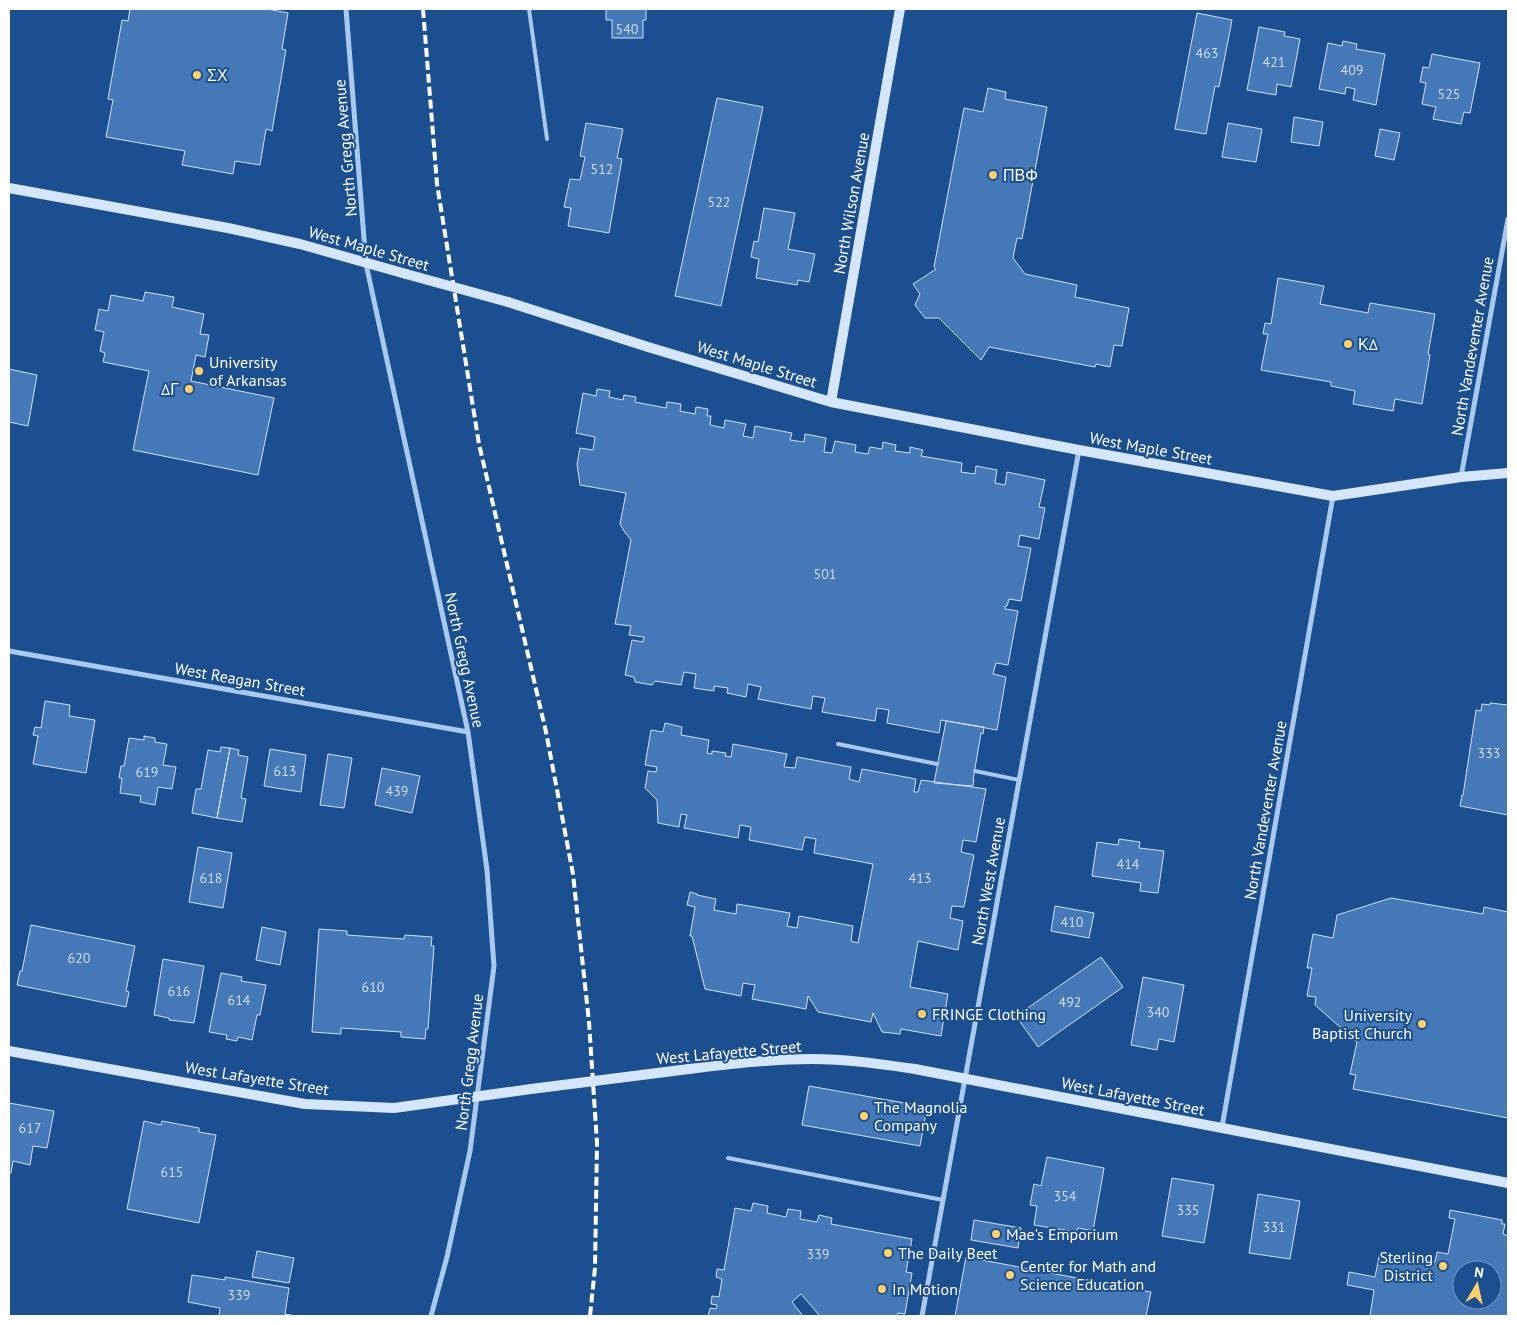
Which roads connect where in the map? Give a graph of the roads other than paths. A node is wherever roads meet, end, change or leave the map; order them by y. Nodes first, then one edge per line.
1 (346, 9) edge
2 (529, 9) edge
3 (900, 9) edge
4 (547, 139) dead end
5 (9, 188) edge
6 (1508, 219) edge
7 (366, 264) junction
8 (831, 402) junction
9 (1079, 450) junction
10 (1508, 472) edge
11 (1461, 477) junction
12 (1333, 496) junction
13 (9, 651) edge
14 (468, 732) junction
15 (838, 744) dead end
16 (938, 764) dead end
17 (974, 771) dead end
18 (1019, 780) junction
19 (9, 1051) edge
20 (964, 1079) junction
21 (477, 1096) junction
22 (1222, 1128) junction
23 (728, 1158) dead end
24 (1508, 1183) edge
25 (943, 1200) junction
26 (431, 1316) edge
27 (922, 1316) edge

1 - 7 street, North Gregg Avenue
2 - 4 lane
3 - 8 street, North Wilson Avenue
5 - 7 street, West Maple Street
6 - 11 street, North Vandeventer Avenue
7 - 8 street, West Maple Street, bridge
7 - 14 street, North Gregg Avenue
8 - 9 street, West Maple Street
9 - 12 street, West Maple Street
9 - 18 street, North West Avenue
10 - 11 street, West Maple Street
11 - 12 street, West Maple Street
12 - 22 street, North Vandeventer Avenue
13 - 14 street, West Reagan Street
14 - 21 street, North Gregg Avenue
15 - 16 lane
17 - 18 lane
18 - 20 street, North West Avenue
19 - 21 street, West Lafayette Street
20 - 21 street, West Lafayette Street, bridge
20 - 22 street, West Lafayette Street
20 - 25 street, North West Avenue
21 - 26 street, North Gregg Avenue
22 - 24 street, West Lafayette Street
23 - 25 lane
25 - 27 street, North West Avenue

